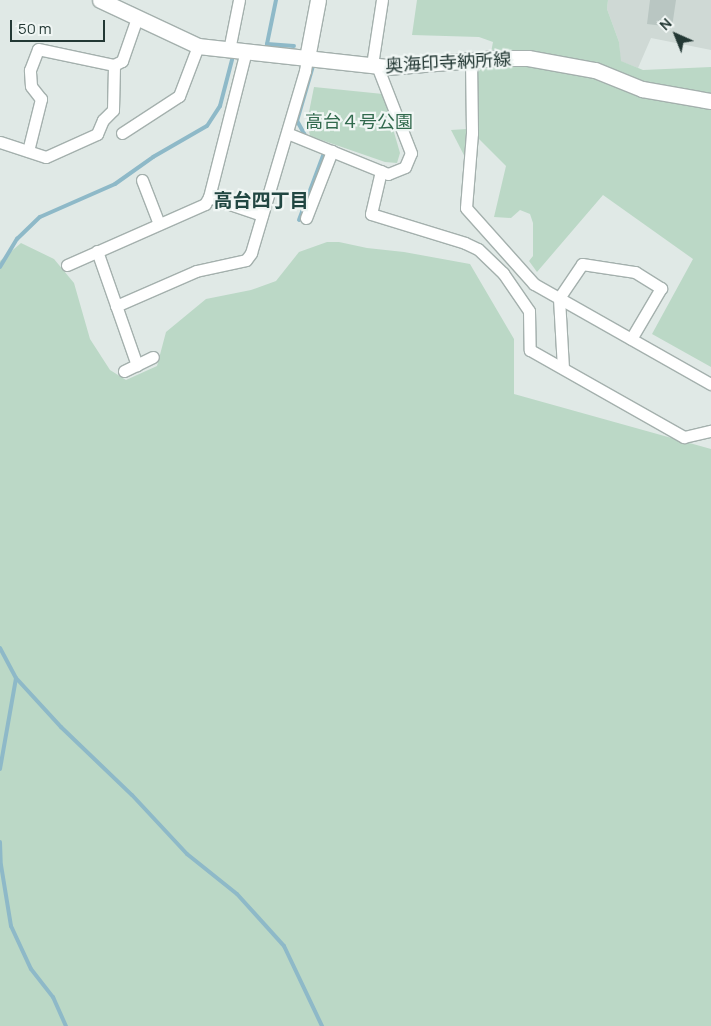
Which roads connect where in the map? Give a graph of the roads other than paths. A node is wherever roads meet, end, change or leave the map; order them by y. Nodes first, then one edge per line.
1 (100, 0) edge
2 (239, 0) edge
3 (318, 0) edge
4 (382, 0) edge
5 (137, 18) junction
6 (198, 46) junction
7 (229, 50) junction
8 (246, 51) junction
9 (307, 58) junction
10 (472, 60) junction
11 (114, 65) junction
12 (374, 66) junction
13 (711, 101) edge
14 (122, 133) dead end
15 (286, 133) junction
16 (0, 142) edge
17 (28, 151) junction
18 (332, 151) junction
19 (381, 171) junction
20 (142, 180) dead end
21 (209, 197) junction
22 (262, 215) junction
23 (306, 218) dead end
24 (158, 224) junction
25 (97, 251) junction
26 (67, 264) dead end
27 (559, 298) junction
28 (116, 306) junction
29 (631, 339) junction
30 (153, 357) dead end
31 (137, 365) junction
32 (563, 368) junction
33 (124, 371) dead end
34 (711, 384) edge
35 (711, 431) edge

1 - 5 main road, 奥海印寺納所線
2 - 7 street
3 - 9 main road
4 - 12 street
5 - 6 main road, 奥海印寺納所線
5 - 11 street
6 - 7 main road, 奥海印寺納所線
6 - 14 street
7 - 8 main road, 奥海印寺納所線
8 - 9 main road, 奥海印寺納所線
8 - 21 street
9 - 12 main road, 奥海印寺納所線
9 - 15 street
10 - 12 main road, 奥海印寺納所線
10 - 13 main road, 奥海印寺納所線
10 - 27 street
11 - 17 street
11 - 17 street
12 - 19 street
15 - 18 street
15 - 22 street
16 - 17 street
18 - 19 street
18 - 23 street
19 - 32 street
20 - 24 street
21 - 22 street
21 - 24 street
22 - 28 street
24 - 25 street
25 - 26 street
25 - 28 street
27 - 29 street
27 - 29 street
27 - 32 street
28 - 31 street
29 - 34 street
30 - 31 street
31 - 33 street
32 - 35 street

